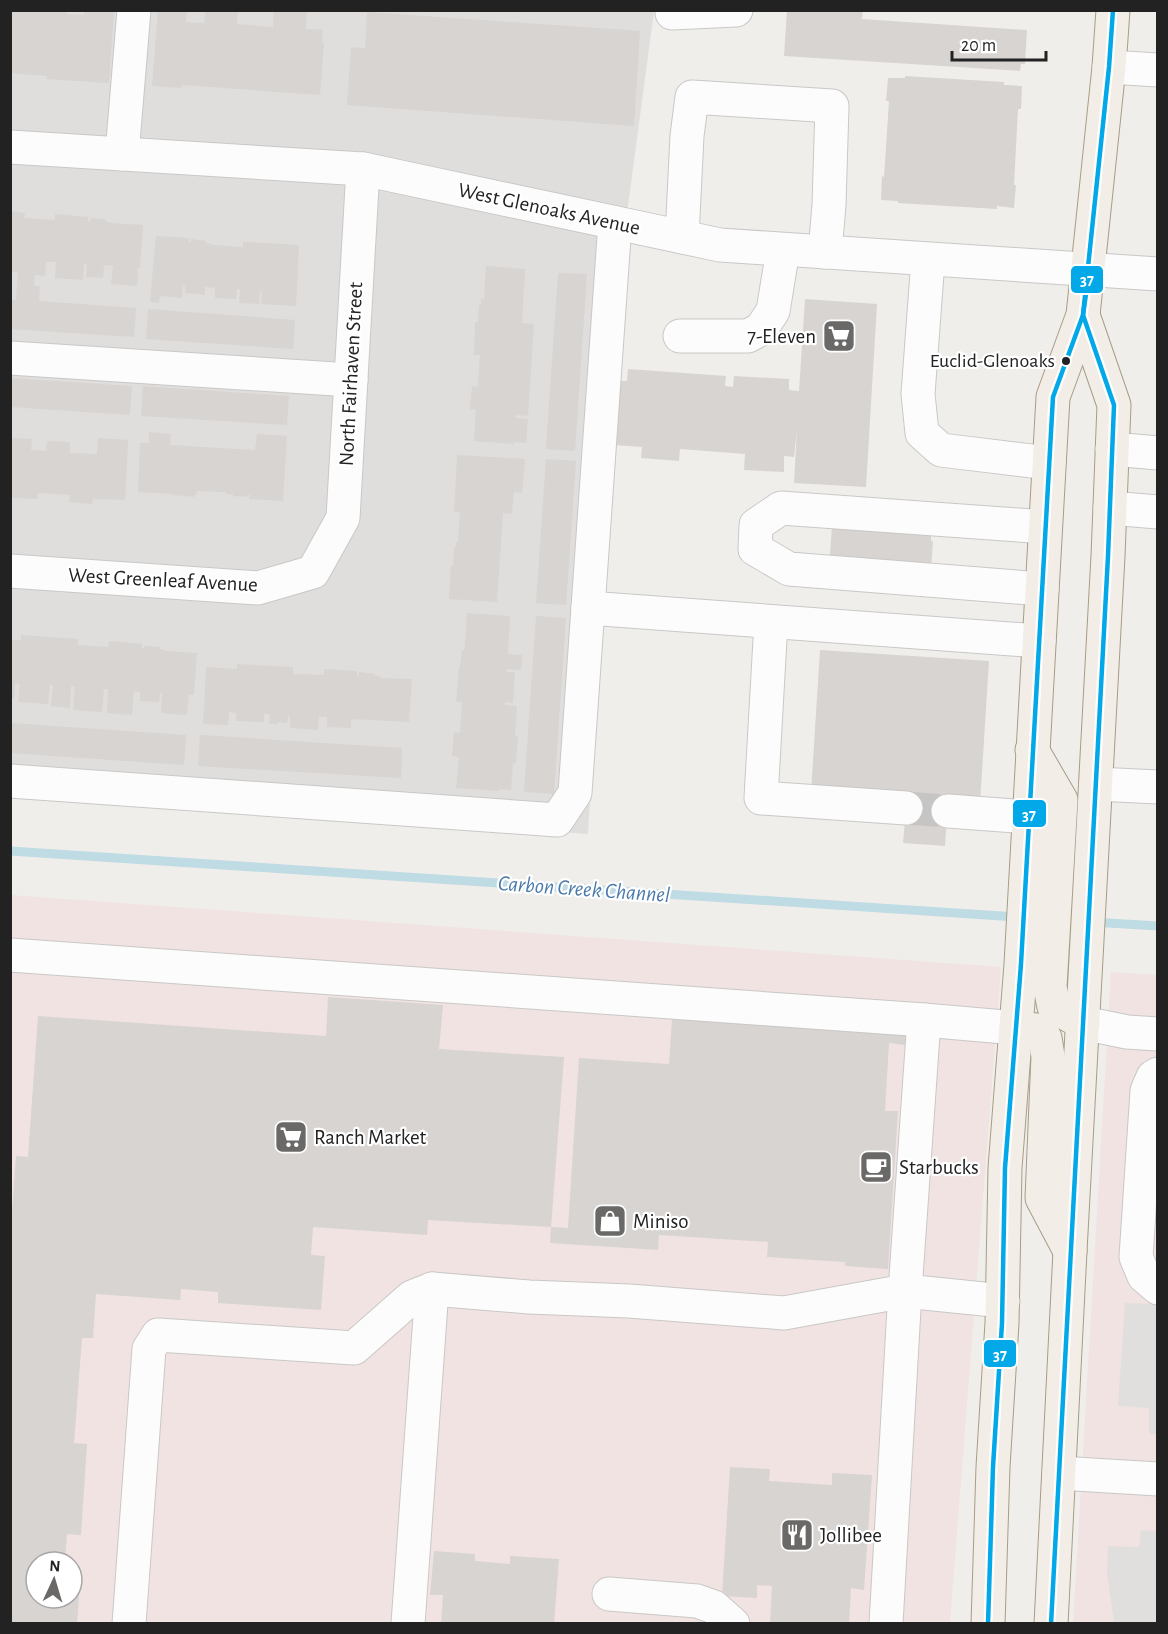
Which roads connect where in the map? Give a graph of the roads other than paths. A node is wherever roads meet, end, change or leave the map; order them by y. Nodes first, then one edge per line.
1 (134, 10) edge
2 (736, 10) edge
3 (1113, 10) edge
4 (672, 13) dead end
5 (1109, 67) junction
6 (1158, 70) edge
7 (10, 147) edge
8 (122, 154) junction
9 (363, 169) junction
10 (615, 223) junction
11 (682, 237) junction
12 (783, 249) junction
13 (825, 252) junction
14 (928, 260) junction
15 (1088, 269) junction
16 (1158, 274) edge
17 (1083, 315) junction
18 (680, 336) dead end
19 (10, 358) edge
20 (351, 380) junction
21 (1112, 449) junction
22 (1158, 453) edge
23 (1049, 462) junction
24 (1110, 508) junction
25 (1158, 512) edge
26 (1045, 527) junction
27 (10, 571) edge
28 (313, 572) joint
29 (1041, 590) junction
30 (588, 608) junction
31 (771, 622) junction
32 (1039, 640) junction
33 (1032, 750) junction
34 (10, 781) edge
35 (1096, 784) junction
36 (1155, 790) edge
37 (906, 808) tunnel mouth
38 (948, 811) tunnel mouth
39 (1028, 817) junction
40 (10, 955) edge
41 (1036, 964) junction
42 (924, 1020) junction
43 (1083, 1023) junction
44 (1016, 1028) junction
45 (1158, 1034) edge
46 (1158, 1074) edge
47 (1070, 1251) junction
48 (1158, 1288) edge
49 (432, 1289) junction
50 (905, 1291) junction
51 (1003, 1301) junction
52 (1059, 1473) junction
53 (1158, 1479) edge
54 (609, 1594) dead end
55 (129, 1623) edge
56 (408, 1623) edge
57 (733, 1623) edge
58 (886, 1623) edge
59 (988, 1623) edge
60 (1051, 1623) edge

1 - 8 street
2 - 4 street
3 - 5 main road
5 - 6 street
5 - 15 main road
7 - 8 street, West Glenoaks Avenue
8 - 9 street, West Glenoaks Avenue
9 - 10 street, West Glenoaks Avenue
9 - 20 street, North Fairhaven Street
10 - 11 street, West Glenoaks Avenue
10 - 30 street
11 - 12 street, West Glenoaks Avenue
11 - 13 street
12 - 13 street, West Glenoaks Avenue
12 - 18 street
13 - 14 street, West Glenoaks Avenue
14 - 15 street, West Glenoaks Avenue
14 - 23 street
15 - 16 street, West Glenoaks Avenue
15 - 17 main road
17 - 21 main road
17 - 23 main road
19 - 20 street
20 - 28 street, North Fairhaven Street
21 - 22 street
21 - 24 main road
23 - 26 main road
24 - 25 street
24 - 35 main road
26 - 29 main road
26 - 29 street
27 - 28 street, West Greenleaf Avenue
29 - 32 main road
30 - 31 street
30 - 34 street
31 - 32 street
31 - 37 street
32 - 33 main road
33 - 39 main road
33 - 41 main road
35 - 36 street
35 - 43 main road
38 - 39 street
39 - 41 main road
40 - 42 street
41 - 43 main road
41 - 44 main road
42 - 44 street
42 - 50 street
43 - 45 street
43 - 47 main road
44 - 47 main road
44 - 51 main road
46 - 48 street
47 - 52 main road
49 - 50 street
49 - 55 street
49 - 56 street
50 - 51 street
50 - 58 street
51 - 59 main road
52 - 53 street
52 - 60 main road
54 - 57 street

